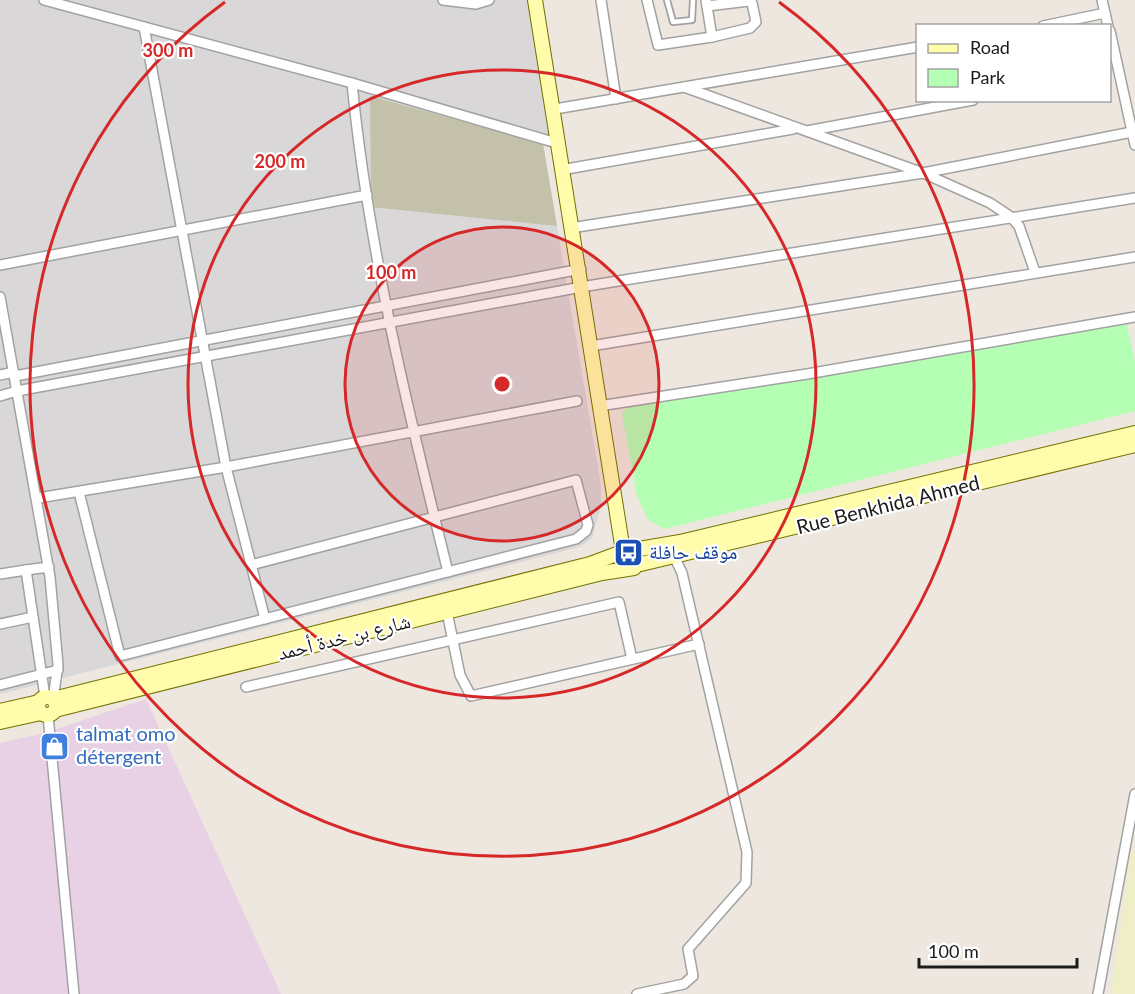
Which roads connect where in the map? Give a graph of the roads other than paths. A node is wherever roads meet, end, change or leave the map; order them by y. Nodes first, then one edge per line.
1 (44, 0) edge
2 (443, 0) edge
3 (489, 0) edge
4 (536, 0) edge
5 (601, 0) edge
6 (647, 0) edge
7 (667, 0) edge
8 (693, 0) edge
9 (1102, 0) edge
10 (706, 3) edge
11 (1106, 13) junction
12 (1053, 24) edge
13 (1108, 24) edge
14 (144, 27) junction
15 (1111, 36) edge
16 (712, 37) junction
17 (916, 47) edge
18 (352, 83) junction
19 (684, 87) junction
20 (616, 99) junction
21 (961, 102) edge
22 (555, 109) junction
23 (800, 130) junction
24 (1132, 132) junction
25 (560, 144) junction
26 (1135, 145) edge
27 (564, 169) junction
28 (923, 173) junction
29 (367, 195) junction
30 (1135, 198) edge
31 (1011, 217) junction
32 (182, 231) junction
33 (576, 233) junction
34 (1135, 257) edge
35 (0, 265) edge
36 (580, 269) junction
37 (1035, 272) junction
38 (583, 287) junction
39 (0, 297) edge
40 (388, 306) junction
41 (1135, 319) edge
42 (392, 322) junction
43 (203, 341) junction
44 (597, 345) junction
45 (206, 356) junction
46 (14, 374) junction
47 (0, 375) edge
48 (17, 391) junction
49 (0, 396) edge
50 (577, 401) dead end
51 (603, 405) junction
52 (413, 432) junction
53 (1135, 433) edge
54 (1135, 445) edge
55 (226, 467) junction
56 (79, 492) junction
57 (38, 498) junction
58 (434, 517) junction
59 (630, 550) junction
60 (674, 556) junction
61 (251, 565) junction
62 (638, 566) junction
63 (49, 567) junction
64 (26, 570) junction
65 (448, 572) junction
66 (0, 574) edge
67 (447, 612) junction
68 (33, 617) junction
69 (265, 619) junction
70 (0, 624) edge
71 (452, 639) junction
72 (699, 644) junction
73 (632, 659) junction
74 (58, 670) junction
75 (42, 675) junction
76 (0, 684) edge
77 (246, 687) dead end
78 (47, 706) junction
79 (0, 711) edge
80 (0, 722) edge
81 (1135, 794) edge
82 (1131, 839) edge
83 (74, 994) edge
84 (637, 994) edge
85 (1098, 994) edge

1 - 14 street
2 - 3 street
4 - 22 main road
5 - 20 street
6 - 16 street
7 - 8 lane
9 - 11 street
10 - 16 street
10 - 16 street
11 - 12 street
11 - 13 street
14 - 18 street
14 - 32 street
15 - 24 street
17 - 19 street
18 - 25 street
18 - 29 street
19 - 20 street
19 - 23 street
20 - 22 street
21 - 23 street
22 - 25 main road
23 - 27 street
23 - 28 street
24 - 26 street
24 - 28 street
25 - 27 main road
27 - 33 main road
28 - 31 street
28 - 33 street
29 - 32 street
29 - 40 street
30 - 31 street
31 - 37 street
31 - 38 street
32 - 35 street
32 - 43 street
33 - 36 main road
34 - 37 street
36 - 38 main road
36 - 40 street
37 - 44 street
38 - 42 street
38 - 44 main road
38 - 51 main road
39 - 46 street
40 - 42 street
40 - 43 street
41 - 51 street
42 - 45 street
42 - 52 street
43 - 45 street
43 - 46 street
44 - 51 main road
45 - 48 street
45 - 55 street
46 - 47 street
46 - 48 street
48 - 49 street
48 - 57 street
50 - 52 street
51 - 59 main road
52 - 55 street
52 - 58 street
53 - 59 main road
54 - 60 main road, Rue Benkhida Ahmed
55 - 56 street
55 - 61 street
56 - 57 street
56 - 69 street
57 - 63 street
58 - 61 street
58 - 65 street
58 - 65 street
59 - 62 main road
59 - 62 main road
59 - 78 main road
60 - 62 main road, Rue Benkhida Ahmed
60 - 72 street
61 - 69 street
62 - 67 main road, شارع بن خدة أحمد
63 - 64 street
63 - 74 street
64 - 66 street
64 - 68 street
65 - 69 street
67 - 71 street
67 - 78 main road, شارع بن خدة أحمد
68 - 70 street
68 - 75 street
71 - 73 street
71 - 73 street
71 - 77 street
72 - 73 street
72 - 84 street
74 - 75 street
74 - 78 street
75 - 76 street
75 - 78 street
78 - 79 main road
78 - 80 main road, شارع بن خدة أحمد
78 - 83 street
81 - 82 street
82 - 85 street

